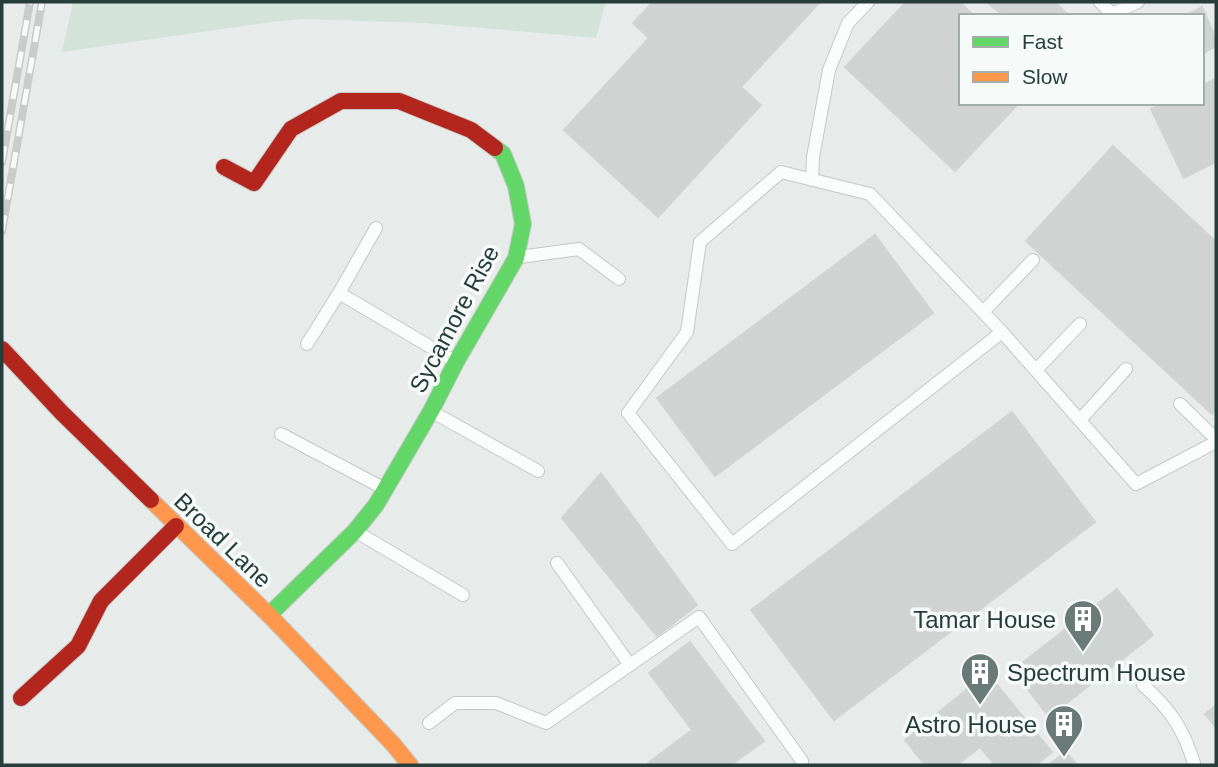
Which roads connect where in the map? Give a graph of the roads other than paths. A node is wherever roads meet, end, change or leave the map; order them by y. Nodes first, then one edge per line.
1 (1100, 2) edge
2 (1138, 2) edge
3 (864, 3) edge
4 (225, 167) dead end
5 (812, 180) junction
6 (376, 228) dead end
7 (516, 258) junction
8 (1033, 261) dead end
9 (619, 279) dead end
10 (340, 293) junction
11 (983, 312) junction
12 (1080, 324) dead end
13 (1002, 332) junction
14 (307, 344) dead end
15 (2, 349) edge
16 (456, 362) junction
17 (1126, 369) dead end
18 (1036, 370) junction
19 (1180, 404) dead end
20 (431, 411) junction
21 (1080, 420) junction
22 (281, 434) dead end
23 (1216, 440) edge
24 (538, 471) dead end
25 (385, 489) junction
26 (176, 526) junction
27 (355, 531) junction
28 (557, 563) dead end
29 (463, 595) dead end
30 (268, 615) junction
31 (630, 665) junction
32 (1143, 685) dead end
33 (21, 698) dead end
34 (429, 723) dead end
35 (802, 761) dead end
36 (1195, 764) edge
37 (410, 765) edge

1 - 2 lane
3 - 5 lane
4 - 7 street, Sycamore Rise
5 - 11 lane
5 - 13 lane
6 - 10 lane
7 - 9 lane
7 - 16 street, Sycamore Rise
8 - 11 lane
10 - 14 lane
10 - 16 lane
11 - 13 lane
12 - 18 lane
13 - 18 lane
15 - 26 street, Broad Lane
16 - 20 street, Sycamore Rise
17 - 21 lane
18 - 21 lane
19 - 23 lane
20 - 24 lane
20 - 25 street, Sycamore Rise
21 - 23 lane
22 - 25 lane
25 - 27 street, Sycamore Rise
26 - 30 street, Broad Lane
26 - 33 street
27 - 29 lane
27 - 30 street, Sycamore Rise
28 - 31 lane
30 - 37 street, Broad Lane
31 - 34 lane
31 - 35 lane
32 - 36 lane

